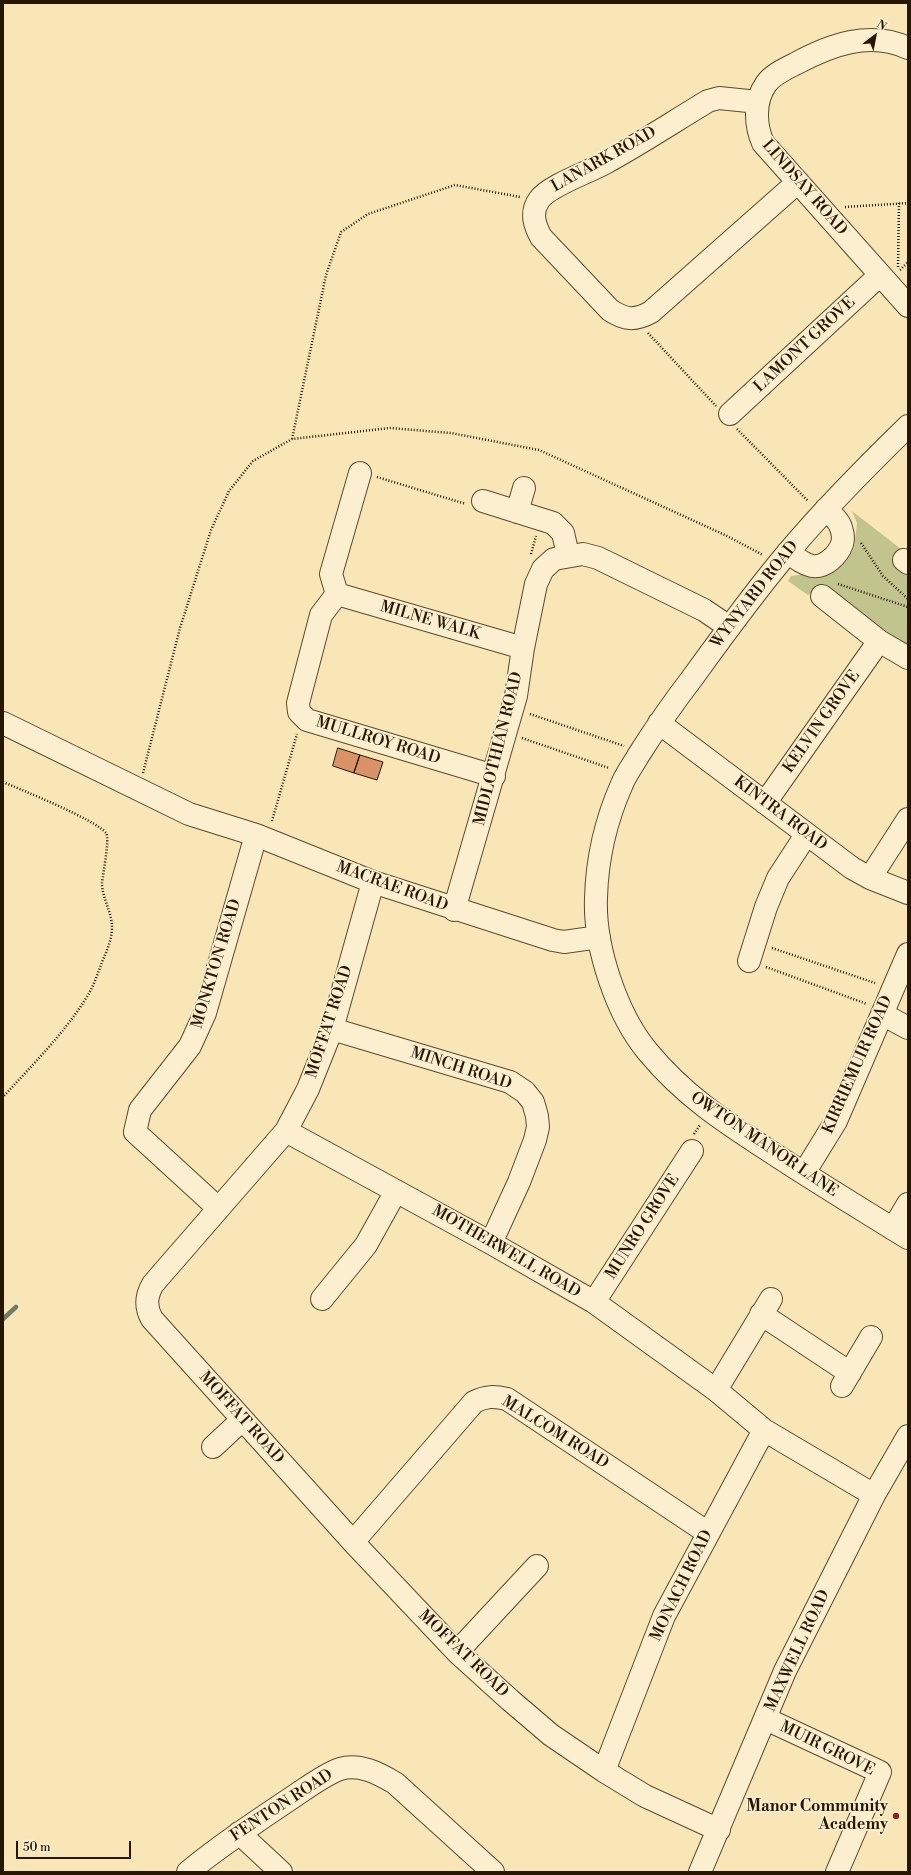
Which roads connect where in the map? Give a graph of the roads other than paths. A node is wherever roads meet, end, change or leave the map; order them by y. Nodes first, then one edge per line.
1 (908, 48) edge
2 (758, 102) junction
3 (798, 182) junction
4 (889, 273) junction
5 (908, 306) edge
6 (727, 413) road end
7 (908, 426) edge
8 (359, 475) road end
9 (524, 488) dead end
10 (477, 503) road end
11 (824, 511) junction
12 (517, 512) junction
13 (568, 555) junction
14 (784, 558) junction
15 (826, 589) road end
16 (337, 594) junction
17 (729, 627) junction
18 (879, 641) junction
19 (523, 648) junction
20 (908, 658) edge
21 (659, 723) junction
22 (3, 724) edge
23 (494, 776) junction
24 (618, 776) joint
25 (765, 804) junction
26 (908, 819) edge
27 (806, 835) junction
28 (261, 837) junction
29 (870, 878) junction
30 (373, 882) junction
31 (908, 893) edge
32 (454, 910) junction
33 (599, 937) junction
34 (752, 952) road end
35 (908, 954) edge
36 (882, 1012) junction
37 (908, 1028) edge
38 (332, 1029) junction
39 (286, 1131) junction
40 (692, 1151) dead end
41 (804, 1173) junction
42 (396, 1191) junction
43 (908, 1204) edge
44 (218, 1208) junction
45 (901, 1233) edge
46 (491, 1243) junction
47 (322, 1299) dead end
48 (594, 1302) junction
49 (871, 1337) dead end
50 (716, 1390) junction
51 (242, 1420) junction
52 (764, 1430) junction
53 (908, 1436) edge
54 (213, 1447) dead end
55 (874, 1495) junction
56 (708, 1533) junction
57 (353, 1542) junction
58 (536, 1565) dead end
59 (457, 1652) junction
60 (766, 1719) junction
61 (604, 1771) junction
62 (719, 1830) junction
63 (239, 1833) junction
64 (188, 1872) edge
65 (281, 1872) edge
66 (493, 1872) edge
67 (700, 1872) edge
68 (837, 1872) edge

1 - 2 street, LINDSAY ROAD
2 - 3 street, LINDSAY ROAD
2 - 3 street, LANARK ROAD
3 - 4 street, LINDSAY ROAD
4 - 5 street, LINDSAY ROAD
4 - 6 street, LAMONT GROVE
7 - 11 street, WYNYARD ROAD
8 - 16 street
9 - 12 street
10 - 12 street
11 - 14 street, WYNYARD ROAD
11 - 14 street
12 - 13 street
13 - 17 street, MIDLOTHIAN ROAD
13 - 19 street, MIDLOTHIAN ROAD
14 - 17 street, WYNYARD ROAD
15 - 18 street
16 - 19 street, MILNE WALK
16 - 23 street, MULLROY ROAD
17 - 21 street, WYNYARD ROAD
18 - 20 street
18 - 25 street, KELVIN GROVE
19 - 23 street, MIDLOTHIAN ROAD
21 - 24 street, WYNYARD ROAD
21 - 25 street, KINTRA ROAD
22 - 28 street, MACRAE ROAD
23 - 32 street, MIDLOTHIAN ROAD
24 - 33 street, OWTON MANOR LANE
25 - 27 street, KINTRA ROAD
26 - 29 street
27 - 29 street, KINTRA ROAD
27 - 34 street
28 - 30 street, MACRAE ROAD
28 - 44 street, MONKTON ROAD
29 - 31 street, KINTRA ROAD
30 - 32 street, MACRAE ROAD
30 - 38 street, MOFFAT ROAD
32 - 33 street, MACRAE ROAD
33 - 41 street, OWTON MANOR LANE
35 - 36 street, KIRRIEMUIR ROAD
36 - 37 street
36 - 41 street, KIRRIEMUIR ROAD
38 - 39 street, MOFFAT ROAD
38 - 46 street, MINCH ROAD
39 - 42 street, MOTHERWELL ROAD
39 - 44 street, MOFFAT ROAD
40 - 48 street, MUNRO GROVE
41 - 45 street, OWTON MANOR LANE
42 - 46 street, MOTHERWELL ROAD
42 - 47 street
43 - 45 street
44 - 51 street, MOFFAT ROAD
46 - 48 street, MOTHERWELL ROAD
48 - 50 street, MOTHERWELL ROAD
49 - 50 street
50 - 52 street, MOTHERWELL ROAD
51 - 54 street
51 - 57 street, MOFFAT ROAD
52 - 55 street, MOTHERWELL ROAD
52 - 56 street, MONACH ROAD
53 - 55 street, MAXWELL ROAD
55 - 60 street, MAXWELL ROAD
56 - 57 street, MALCOM ROAD
56 - 61 street, MONACH ROAD
57 - 59 street, MOFFAT ROAD
58 - 59 street
59 - 61 street, MOFFAT ROAD
60 - 62 street, MAXWELL ROAD
60 - 68 street, MUIR GROVE
61 - 62 street, MOFFAT ROAD
62 - 67 street, MAXWELL ROAD
63 - 64 street, FENTON ROAD
63 - 65 street
63 - 66 street, FENTON ROAD

